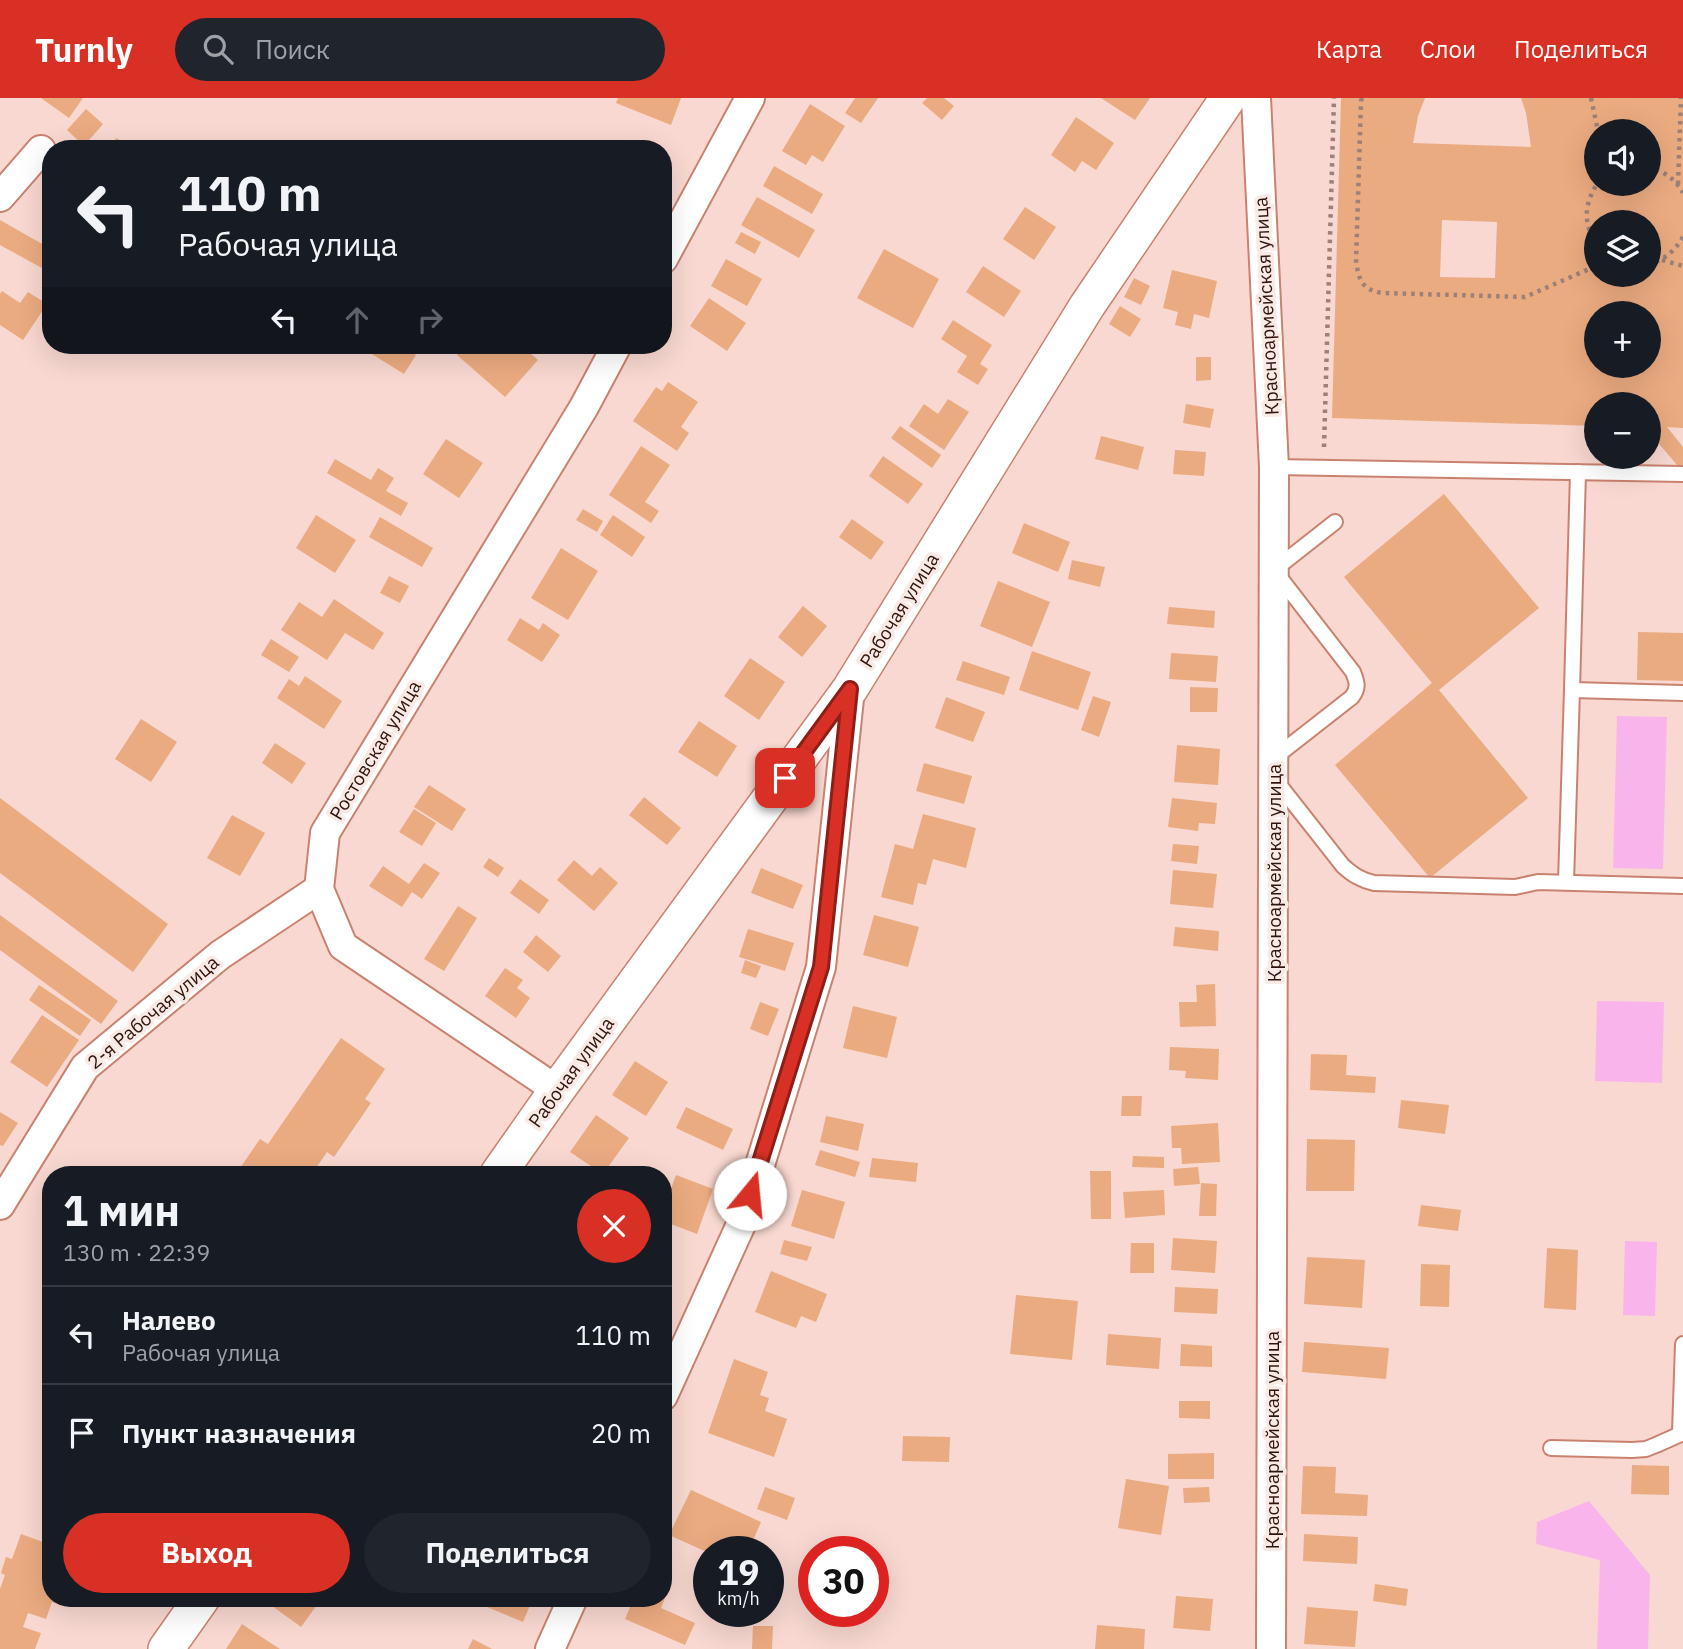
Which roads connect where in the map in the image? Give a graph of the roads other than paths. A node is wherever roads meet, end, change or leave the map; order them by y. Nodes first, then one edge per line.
1 (750, 98) edge
2 (1228, 98) edge
3 (1255, 98) edge
4 (41, 150) dead end
5 (0, 197) edge
6 (672, 242) edge
7 (612, 354) edge
8 (1274, 467) junction
9 (1578, 472) junction
10 (1683, 474) edge
11 (1335, 522) dead end
12 (1274, 570) junction
13 (850, 689) junction
14 (1572, 690) junction
15 (1683, 693) edge
16 (1274, 768) junction
17 (1566, 883) junction
18 (1683, 886) edge
19 (319, 889) junction
20 (557, 1090) junction
21 (504, 1166) edge
22 (0, 1205) edge
23 (1683, 1345) edge
24 (672, 1376) edge
25 (1682, 1433) edge
26 (1551, 1448) dead end
27 (196, 1607) edge
28 (569, 1607) edge
29 (166, 1649) edge
30 (550, 1649) edge
31 (1271, 1649) edge

1 - 6 street
2 - 13 street, Рабочая улица
3 - 8 street, Красноармейская улица
4 - 5 street
7 - 19 street, Ростовская улица
8 - 9 lane
8 - 12 street, Красноармейская улица
9 - 10 lane
9 - 14 lane
11 - 12 lane
12 - 16 street, Красноармейская улица
12 - 16 lane
13 - 20 street, Рабочая улица
13 - 24 street
14 - 15 lane
14 - 17 lane
16 - 17 lane
16 - 31 street, Красноармейская улица
17 - 18 lane
19 - 20 street, Ростовская улица
19 - 22 street, 2-я Рабочая улица
20 - 21 street, Рабочая улица
23 - 25 lane
25 - 26 lane
27 - 29 street
28 - 30 street

